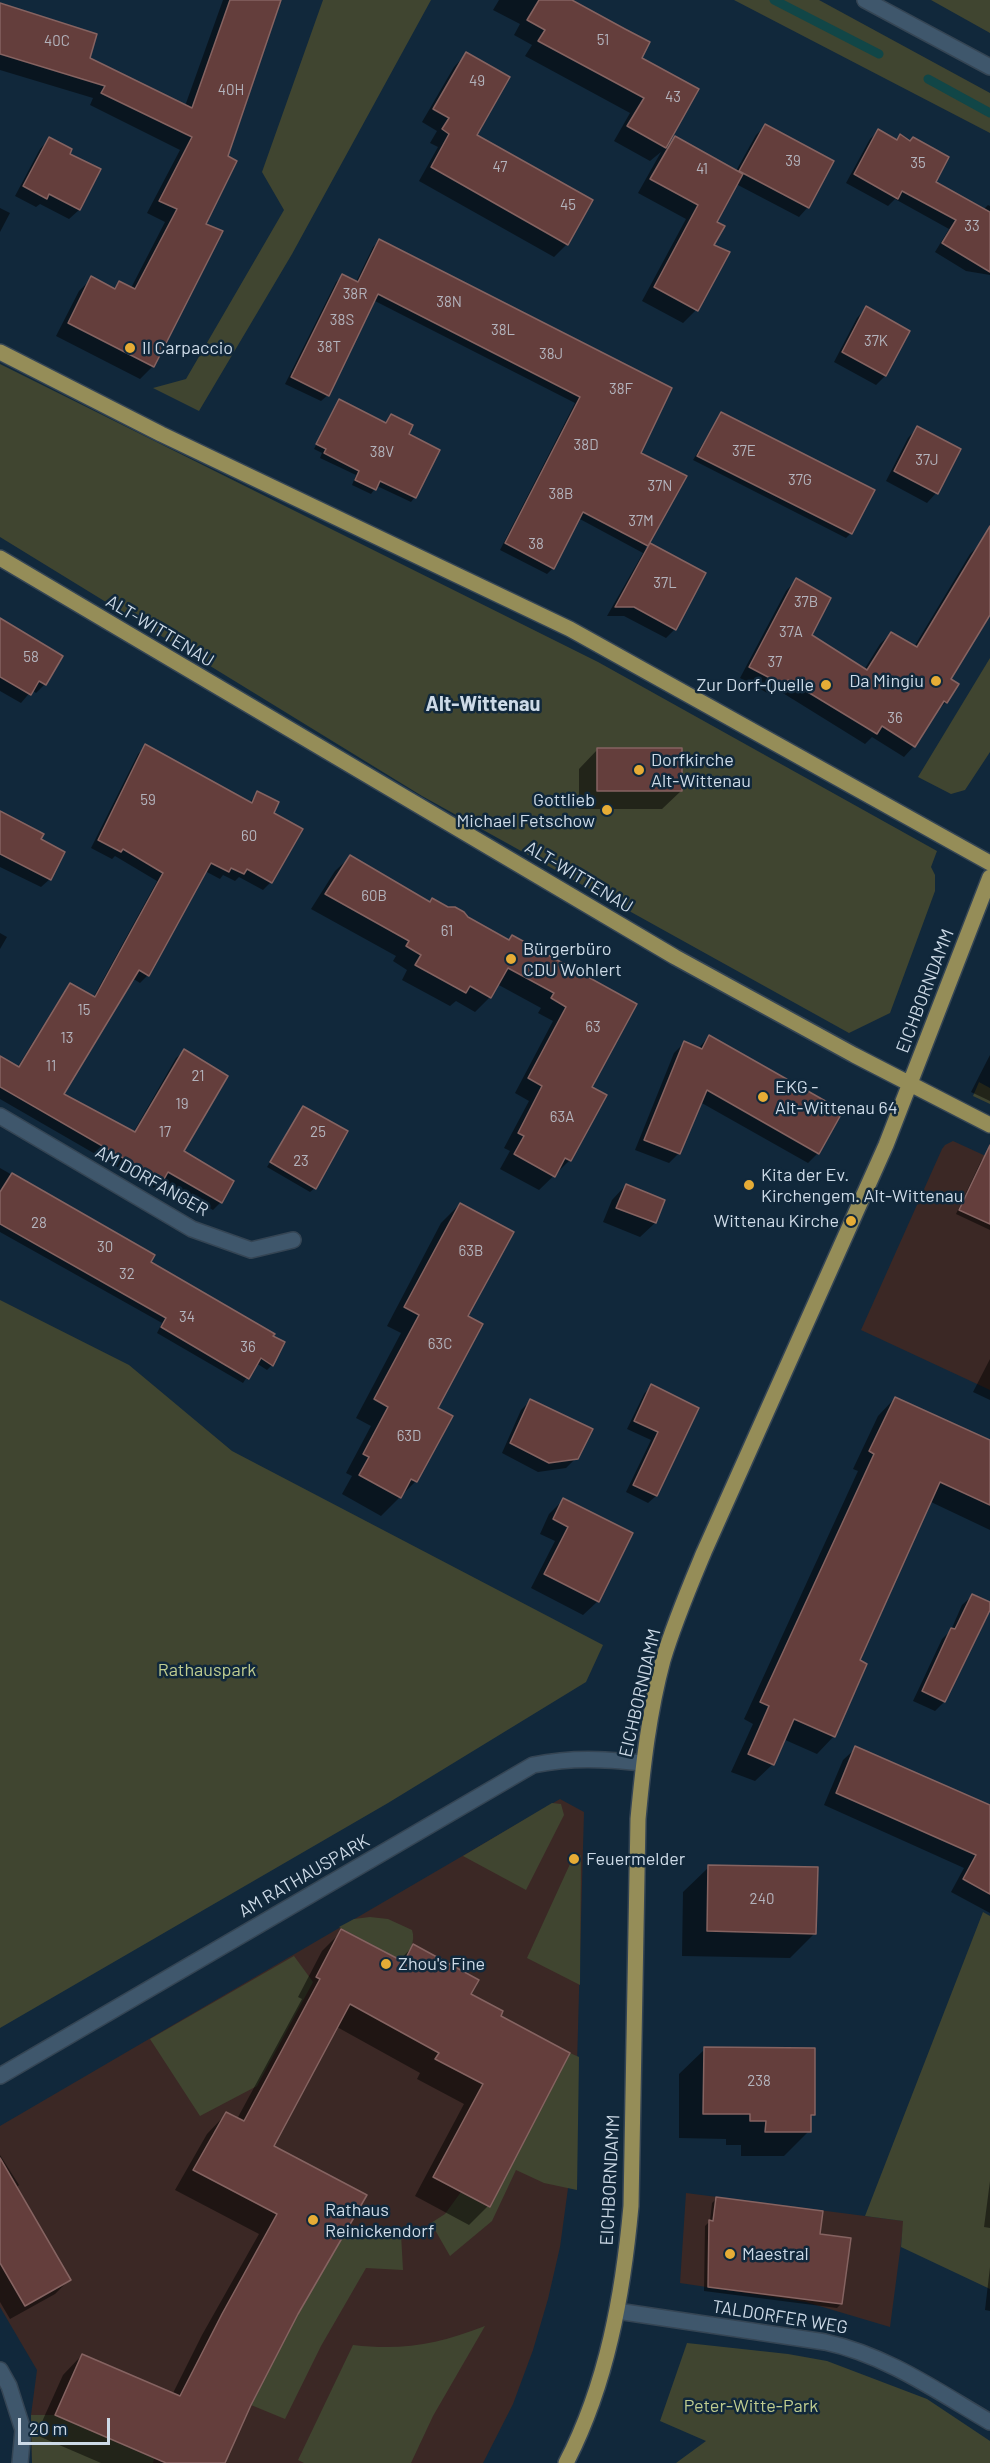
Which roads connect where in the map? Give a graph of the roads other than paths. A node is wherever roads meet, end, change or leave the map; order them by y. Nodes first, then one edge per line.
1 (865, 0) edge
2 (990, 67) edge
3 (0, 352) edge
4 (0, 558) edge
5 (990, 863) edge
6 (990, 877) edge
7 (910, 1083) junction
8 (0, 1116) edge
9 (990, 1125) edge
10 (293, 1240) dead end
11 (643, 1763) junction
12 (0, 2076) edge
13 (617, 2311) junction
14 (0, 2370) edge
15 (990, 2422) edge
16 (20, 2463) edge
17 (566, 2463) edge

1 - 2 street
3 - 5 main road
4 - 7 main road, ALT-WITTENAU
6 - 7 main road, EICHBORNDAMM
7 - 9 main road, ALT-WITTENAU
7 - 11 main road, EICHBORNDAMM
8 - 10 street, AM DORFANGER
11 - 12 street, AM RATHAUSPARK
11 - 13 main road, EICHBORNDAMM
13 - 15 street, TALDORFER WEG
13 - 17 main road, EICHBORNDAMM
14 - 16 street

